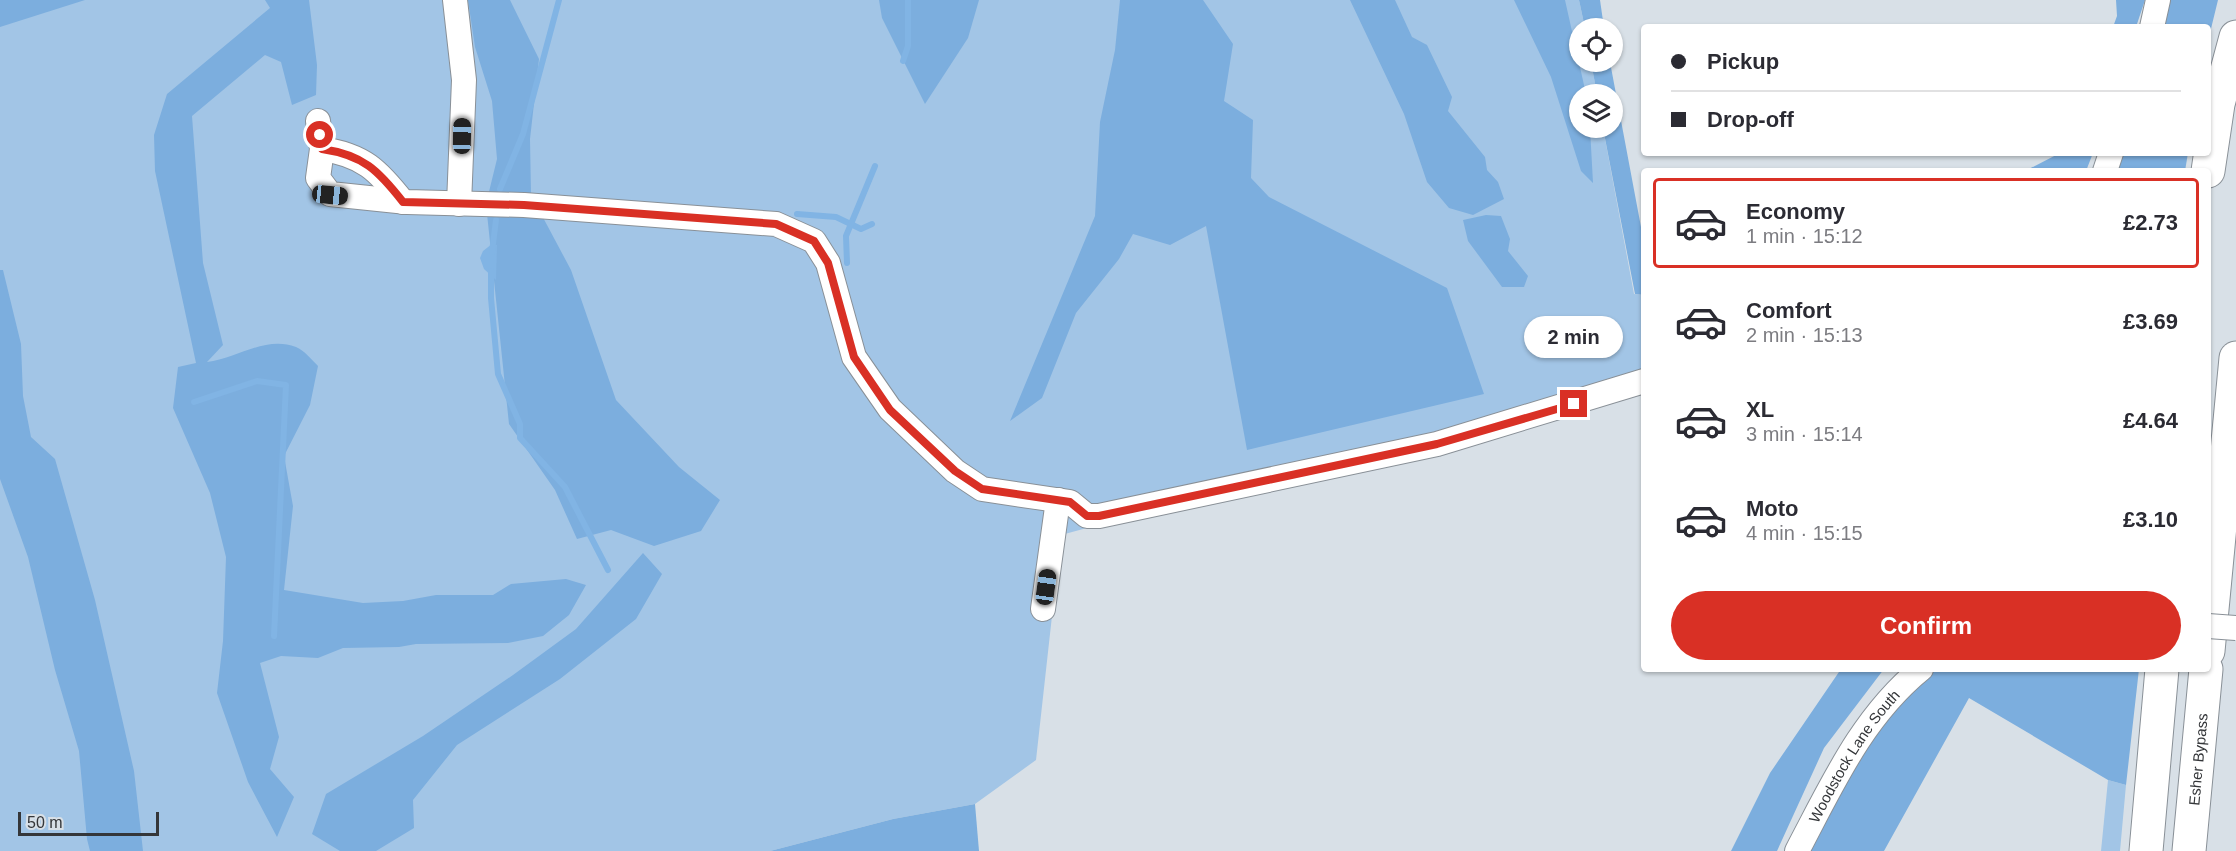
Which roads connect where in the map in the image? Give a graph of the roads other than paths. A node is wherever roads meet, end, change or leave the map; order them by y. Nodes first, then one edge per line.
1 (455, 0) edge
2 (2158, 0) edge
3 (2153, 24) edge
4 (2236, 37) edge
5 (318, 121) dead end
6 (322, 149) junction
7 (2211, 151) edge
8 (403, 202) junction
9 (459, 204) junction
10 (2236, 358) edge
11 (1641, 382) edge
12 (1058, 500) junction
13 (1042, 609) dead end
14 (2211, 620) edge
15 (2211, 626) edge
16 (2236, 628) edge
17 (1917, 672) edge
18 (2162, 672) edge
19 (2206, 672) edge
20 (1797, 851) edge
21 (2146, 851) edge
22 (2189, 851) edge

1 - 9 street
2 - 3 street
4 - 7 highway
5 - 6 street
6 - 8 street
6 - 8 street
8 - 9 street
9 - 12 street
10 - 14 highway
11 - 12 street
12 - 13 street
15 - 16 street, bridge
17 - 20 street, Woodstock Lane South
18 - 21 highway
19 - 22 highway, Esher Bypass

